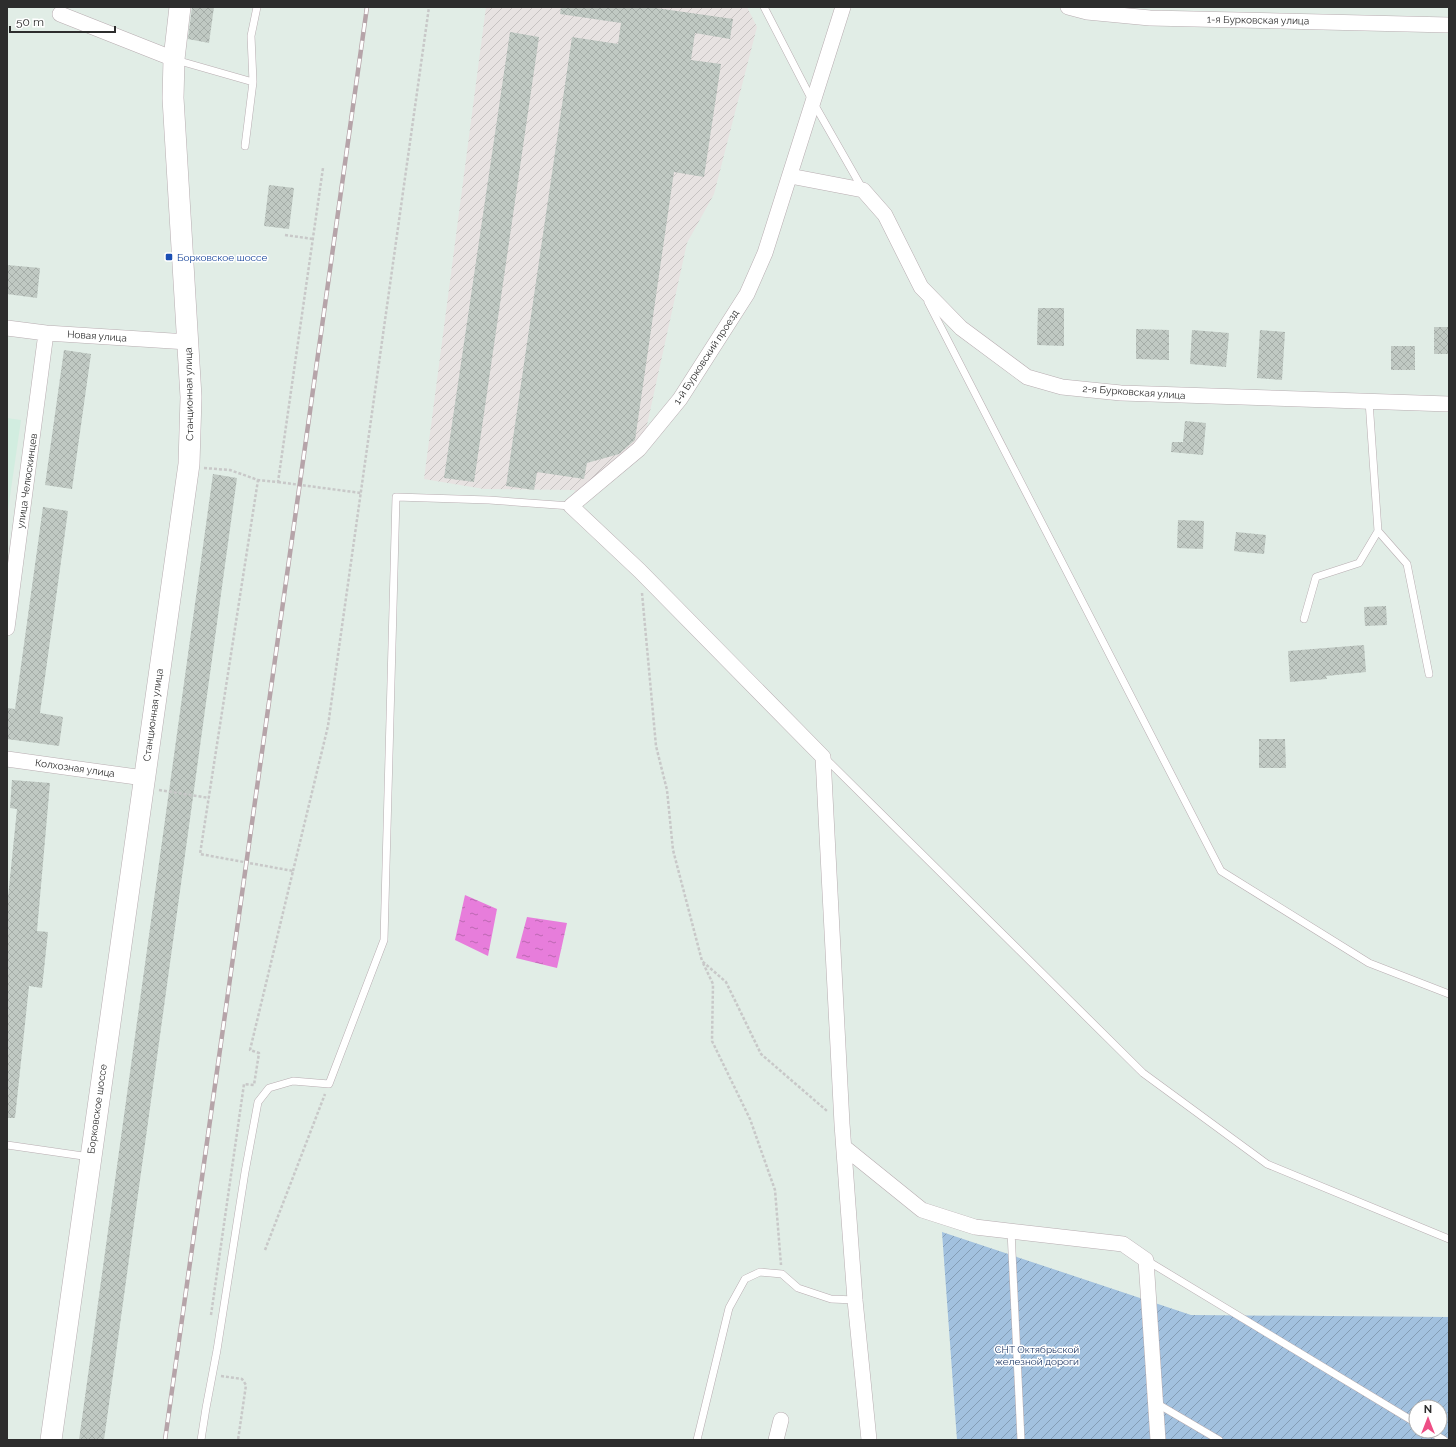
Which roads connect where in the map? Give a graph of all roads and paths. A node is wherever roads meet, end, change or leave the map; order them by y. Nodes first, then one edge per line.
1 (180, 7) edge
2 (256, 7) edge
3 (429, 7) edge
4 (764, 7) edge
5 (843, 7) edge
6 (1068, 7) edge
7 (60, 14) dead end
8 (1449, 25) edge
9 (174, 59) junction
10 (253, 82) junction
11 (813, 102) junction
12 (245, 146) dead end
13 (324, 168) dead end
14 (790, 176) junction
15 (863, 190) junction
16 (284, 235) dead end
17 (313, 238) junction
18 (921, 288) junction
19 (7, 328) edge
20 (46, 333) junction
21 (188, 342) junction
22 (1369, 401) junction
23 (1449, 404) edge
24 (188, 466) junction
25 (258, 480) junction
26 (278, 482) junction
27 (361, 493) junction
28 (571, 506) junction
29 (1378, 531) junction
30 (640, 571) junction
31 (1304, 619) dead end
32 (7, 628) edge
33 (1429, 674) dead end
34 (824, 757) junction
35 (7, 759) edge
36 (143, 783) junction
37 (210, 798) junction
38 (293, 871) junction
39 (702, 961) junction
40 (1449, 994) edge
41 (329, 1084) junction
42 (842, 1124) junction
43 (7, 1146) edge
44 (844, 1147) junction
45 (90, 1157) junction
46 (1011, 1231) junction
47 (1449, 1239) edge
48 (265, 1250) dead end
49 (1146, 1260) junction
50 (782, 1274) junction
51 (855, 1300) junction
52 (210, 1315) dead end
53 (217, 1350) junction
54 (1156, 1403) junction
55 (1408, 1418) edge
56 (781, 1420) dead end
57 (51, 1440) edge
58 (201, 1440) edge
59 (238, 1440) edge
60 (697, 1440) edge
61 (776, 1440) edge
62 (869, 1440) edge
63 (1021, 1440) edge
64 (1158, 1440) edge
65 (1219, 1440) edge

1 - 9 main road, Станционная улица
2 - 10 lane
3 - 27 path
4 - 11 lane
5 - 11 street, 1-й Бурковский проезд
6 - 8 street, 1-я Бурковская улица
7 - 9 street
9 - 10 lane
9 - 21 main road, Станционная улица
10 - 12 lane
11 - 14 street, 1-й Бурковский проезд
11 - 15 lane
13 - 17 path
14 - 15 street
14 - 28 street, 1-й Бурковский проезд
15 - 18 street, 2-я Бурковская улица
16 - 17 path
17 - 26 path
18 - 22 street, 2-я Бурковская улица
18 - 40 lane
19 - 20 street, Новая улица
20 - 21 street, Новая улица
20 - 32 street, улица Челюскинцев
21 - 24 main road, Станционная улица
22 - 23 street, 2-я Бурковская улица
22 - 29 lane
24 - 25 path
24 - 36 main road, Станционная улица
25 - 26 path
25 - 37 path
26 - 27 path
27 - 38 path
28 - 30 street
28 - 41 lane
29 - 31 lane
29 - 33 lane
30 - 34 street
30 - 39 path
34 - 42 street
34 - 47 lane
35 - 36 street, Колхозная улица
36 - 37 path
36 - 45 main road, Борковское шоссе
37 - 38 path
38 - 52 path
39 - 42 path
39 - 50 path
41 - 48 path
41 - 53 lane
42 - 44 street
43 - 45 lane
44 - 46 street
44 - 51 street
45 - 57 main road, Борковское шоссе
46 - 49 street
46 - 63 lane
49 - 54 street
49 - 55 lane
50 - 51 lane
50 - 60 lane
51 - 62 street
53 - 58 lane
53 - 59 path
54 - 64 street
54 - 65 lane
56 - 61 street

